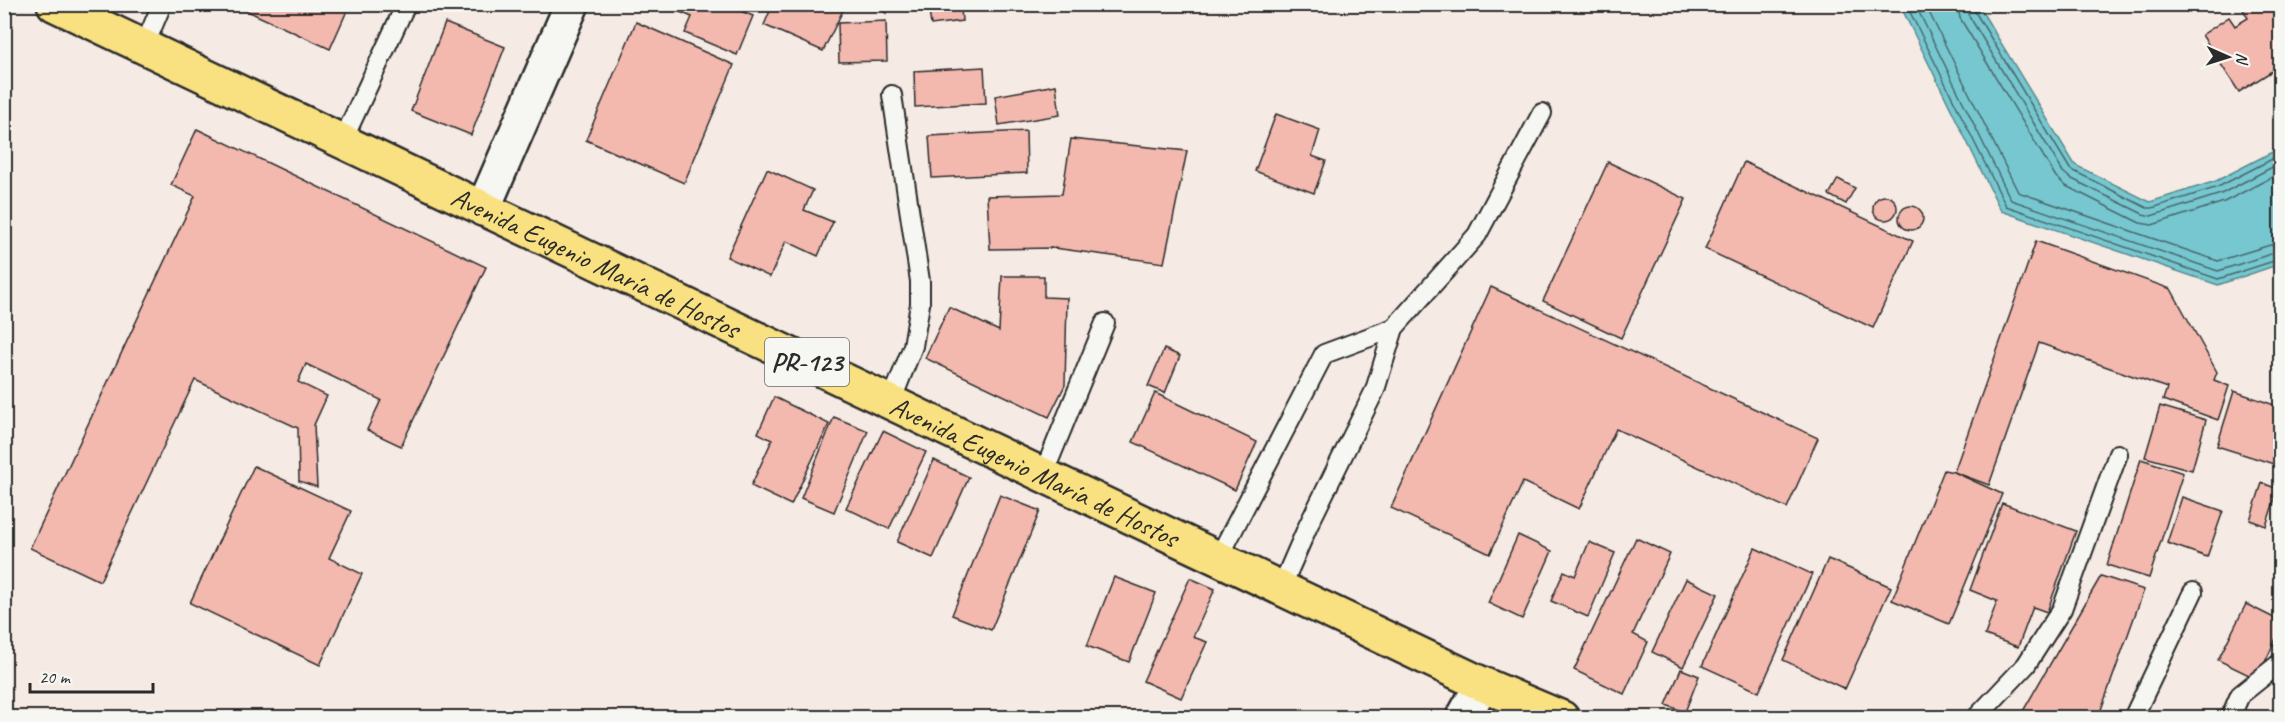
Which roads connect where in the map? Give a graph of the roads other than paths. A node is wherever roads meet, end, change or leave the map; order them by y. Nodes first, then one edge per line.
1 (54, 4) edge
2 (162, 4) edge
3 (406, 4) edge
4 (572, 4) edge
5 (144, 47) junction
6 (892, 95) dead end
7 (1542, 113) dead end
8 (342, 142) junction
9 (483, 209) junction
10 (1105, 322) dead end
11 (1394, 328) junction
12 (891, 402) junction
13 (2118, 454) dead end
14 (1043, 475) junction
15 (1218, 559) junction
16 (1281, 588) junction
17 (2193, 592) dead end
18 (2280, 663) edge
19 (1482, 684) junction
20 (1463, 717) edge
21 (1562, 717) edge
22 (1976, 717) edge
23 (2133, 717) edge
24 (2230, 717) edge

1 - 5 main road, Avenida Eugenio María de Hostos / PR-123
2 - 5 lane
3 - 8 lane
4 - 9 street
5 - 8 main road, Avenida Eugenio María de Hostos / PR-123
6 - 12 lane
7 - 11 lane
8 - 9 main road, Avenida Eugenio María de Hostos / PR-123
9 - 12 main road, Avenida Eugenio María de Hostos / PR-123
10 - 14 lane
11 - 15 lane
11 - 16 lane
12 - 14 main road, Avenida Eugenio María de Hostos / PR-123
13 - 22 lane
14 - 15 main road, Avenida Eugenio María de Hostos / PR-123
15 - 16 main road, Avenida Eugenio María de Hostos / PR-123
16 - 19 main road, Avenida Eugenio María de Hostos / PR-123
17 - 23 lane
18 - 24 lane
19 - 20 street
19 - 21 main road, Avenida Eugenio María de Hostos / PR-123

